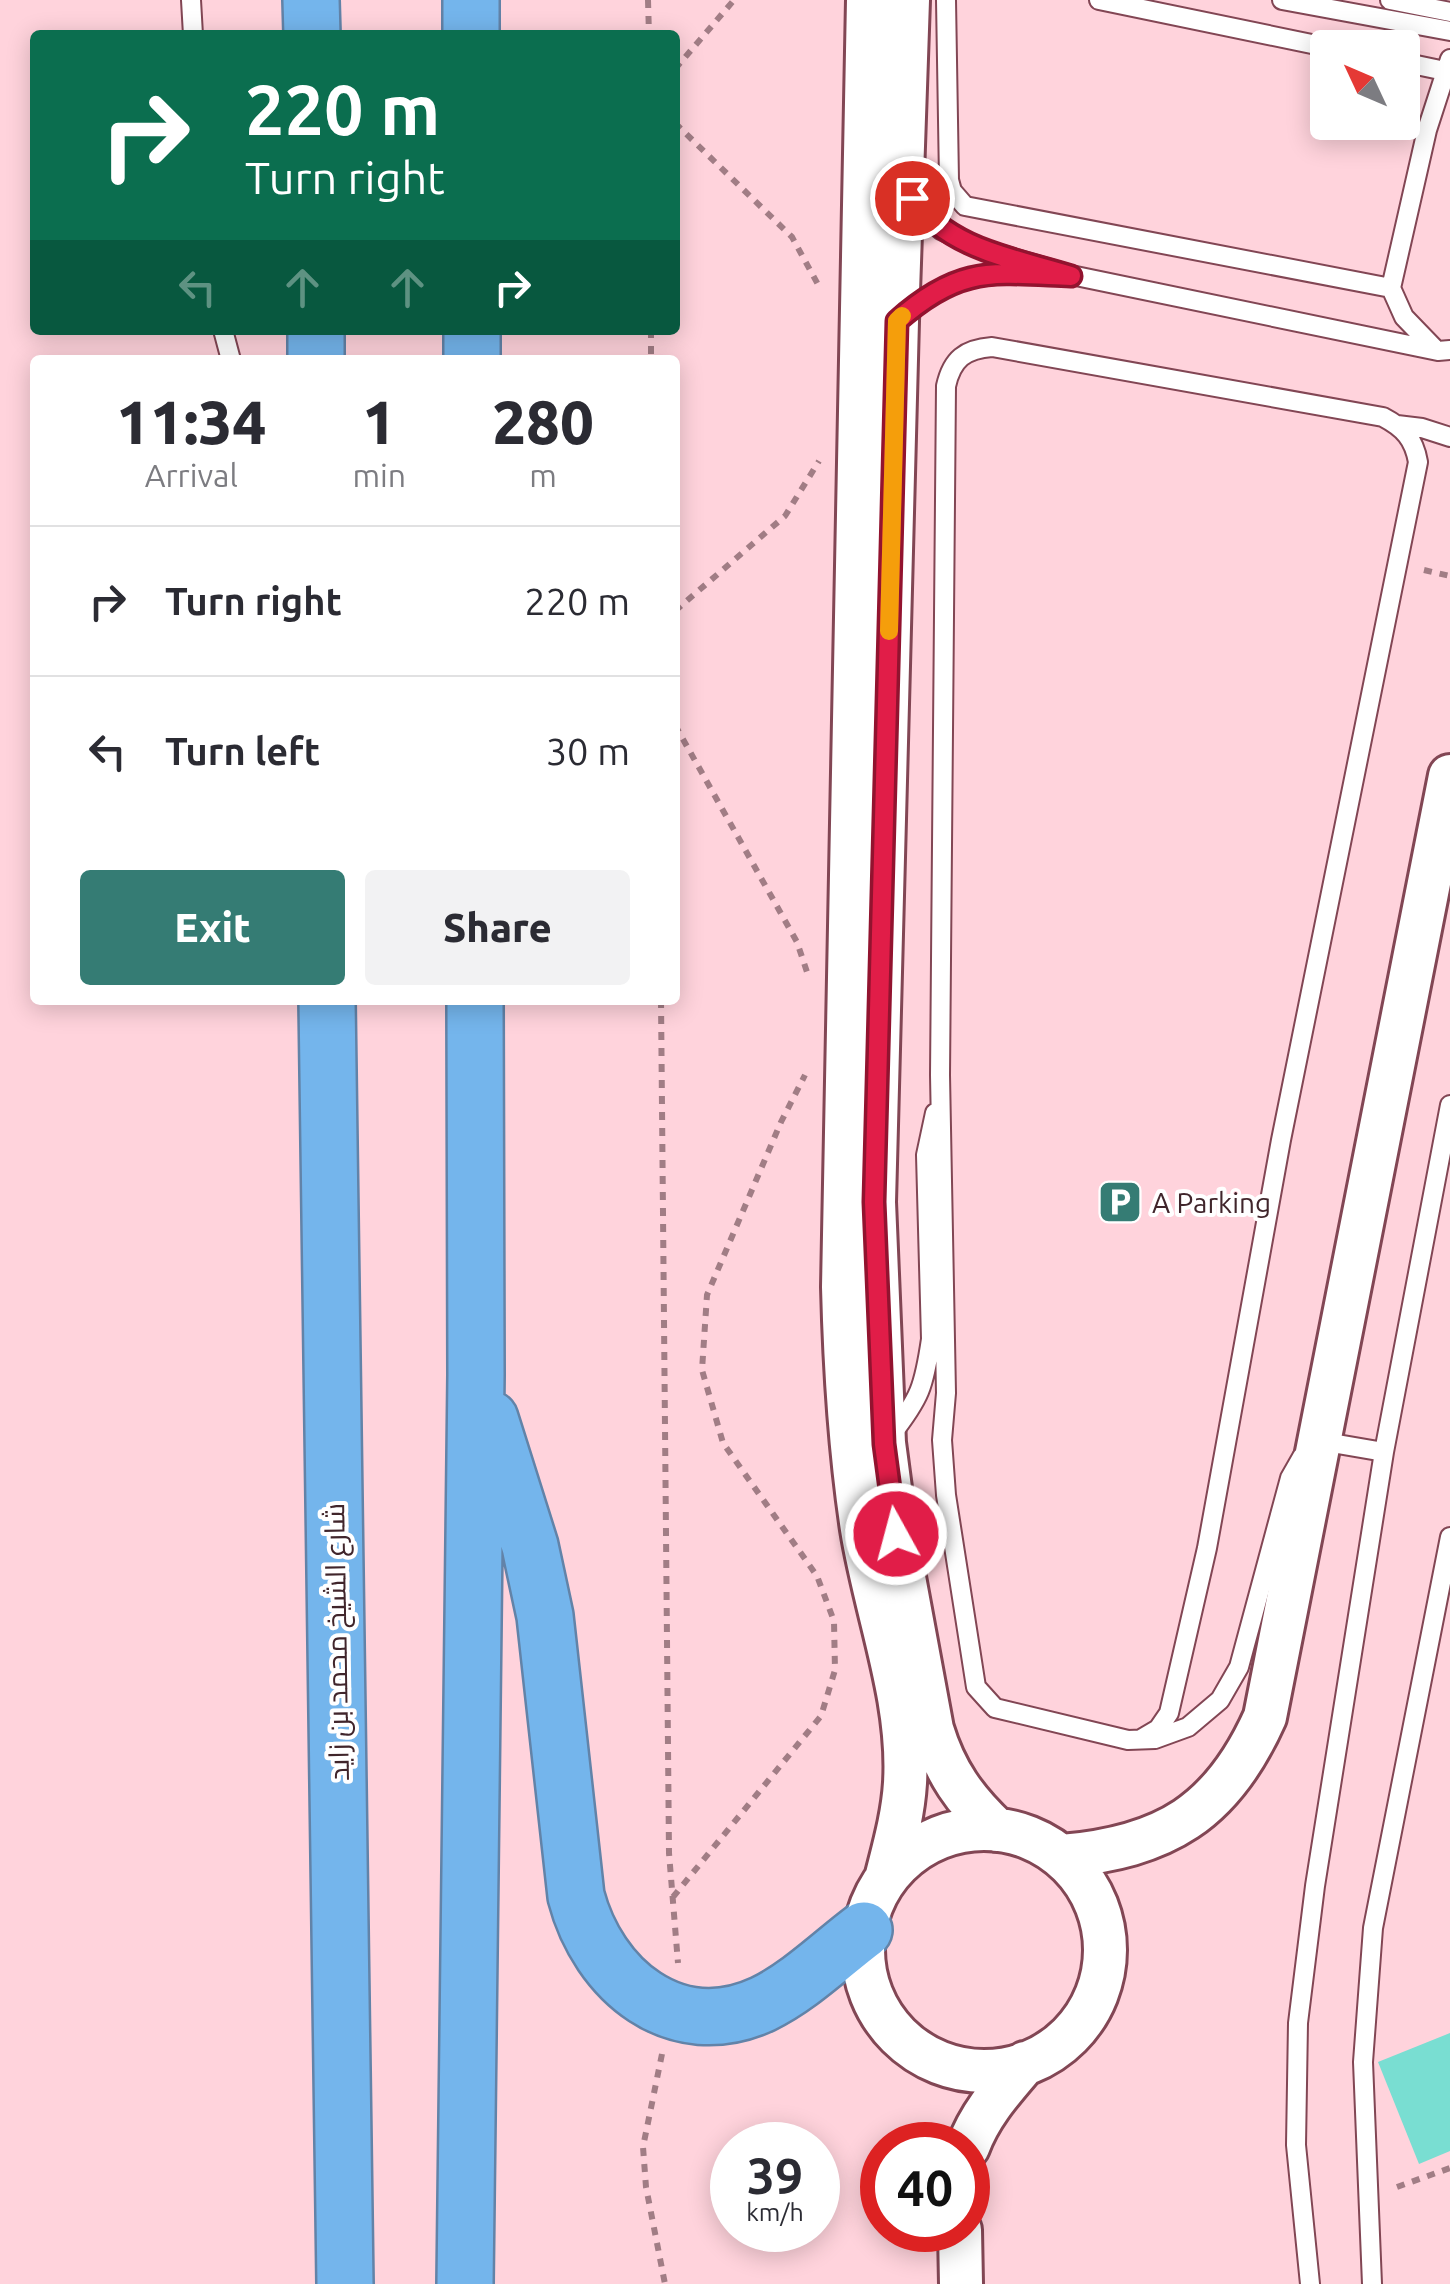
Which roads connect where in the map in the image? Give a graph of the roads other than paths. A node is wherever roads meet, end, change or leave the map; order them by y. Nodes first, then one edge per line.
1 (191, 0) edge
2 (312, 0) edge
3 (471, 0) edge
4 (868, 0) edge
5 (908, 0) edge
6 (946, 0) edge
7 (1099, 0) edge
8 (1282, 0) edge
9 (1390, 0) edge
10 (1450, 12) edge
11 (194, 30) edge
12 (312, 30) edge
13 (472, 30) edge
14 (1450, 31) edge
15 (1310, 44) edge
16 (1420, 63) edge
17 (1448, 65) edge
18 (902, 180) junction
19 (1071, 276) junction
20 (1391, 288) junction
21 (897, 321) junction
22 (1446, 353) edge
23 (1397, 424) junction
24 (1450, 437) edge
25 (1450, 776) edge
26 (327, 1005) edge
27 (474, 1005) edge
28 (941, 1097) junction
29 (1450, 1105) edge
30 (476, 1375) junction
31 (1320, 1441) junction
32 (884, 1444) junction
33 (1384, 1452) junction
34 (1450, 1537) edge
35 (1445, 1587) edge
36 (1141, 1739) junction
37 (998, 1830) junction
38 (1062, 1856) junction
39 (886, 1879) junction
40 (864, 1930) junction
41 (1025, 2064) junction
42 (980, 2122) edge
43 (960, 2252) edge
44 (345, 2284) edge
45 (465, 2284) edge
46 (961, 2284) edge
47 (1310, 2284) edge
48 (1372, 2284) edge

1 - 11 lane
2 - 12 highway
3 - 13 highway
4 - 39 street
5 - 18 street
6 - 20 lane
7 - 15 lane
8 - 14 lane
9 - 10 lane
16 - 17 lane
17 - 20 lane
18 - 19 lane
18 - 21 street
19 - 21 lane
19 - 22 lane
20 - 22 lane
21 - 32 street
23 - 24 lane
23 - 28 lane
23 - 36 lane
25 - 31 street
26 - 44 highway, شارع الشيخ محمد بن زايد
27 - 30 highway
28 - 32 lane
28 - 36 lane
29 - 33 lane
30 - 40 highway
30 - 45 highway
31 - 33 lane
31 - 36 lane
31 - 38 street
32 - 37 street
33 - 47 lane
34 - 35 lane
35 - 48 lane
37 - 38 street
37 - 39 street
38 - 41 street
39 - 40 street
40 - 41 street
41 - 42 street
43 - 46 street

